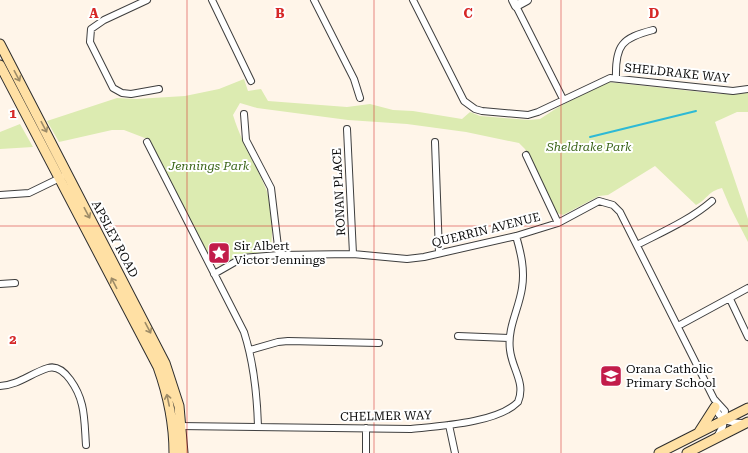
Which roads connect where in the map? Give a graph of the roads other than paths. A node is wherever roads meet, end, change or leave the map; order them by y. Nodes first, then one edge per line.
1 (147, 0) edge
2 (212, 0) edge
3 (314, 0) edge
4 (413, 0) edge
5 (527, 0) edge
6 (514, 3) edge
7 (653, 30) dead end
8 (0, 44) edge
9 (0, 65) edge
10 (616, 78) junction
11 (251, 81) dead end
12 (158, 89) dead end
13 (748, 89) edge
14 (360, 98) dead end
15 (563, 99) junction
16 (244, 114) dead end
17 (348, 129) dead end
18 (147, 142) dead end
19 (435, 142) dead end
20 (526, 155) dead end
21 (64, 176) junction
22 (0, 195) edge
23 (712, 201) dead end
24 (558, 223) junction
25 (516, 236) junction
26 (636, 245) junction
27 (439, 253) junction
28 (353, 254) junction
29 (279, 255) junction
30 (214, 274) junction
31 (15, 283) dead end
32 (0, 284) edge
33 (748, 288) edge
34 (730, 299) junction
35 (678, 326) junction
36 (458, 336) dead end
37 (748, 336) edge
38 (509, 338) junction
39 (379, 343) dead end
40 (250, 350) junction
41 (0, 386) edge
42 (714, 403) junction
43 (748, 408) edge
44 (724, 420) junction
45 (747, 423) edge
46 (449, 425) junction
47 (177, 426) junction
48 (258, 426) junction
49 (366, 428) junction
50 (699, 432) junction
51 (716, 438) junction
52 (86, 445) dead end
53 (174, 453) edge
54 (183, 453) edge
55 (366, 453) edge
56 (454, 453) edge
57 (658, 453) edge
58 (687, 453) edge

1 - 12 street
2 - 11 street
3 - 14 street
4 - 15 street, SHELDRAKE WAY
5 - 6 street
6 - 15 street
7 - 10 street
8 -> 21 main road, APSLEY ROAD
9 - 21 main road, APSLEY ROAD
10 - 13 street, SHELDRAKE WAY
10 - 15 street, SHELDRAKE WAY
16 - 29 street
17 - 28 street, RONAN PLACE
18 - 30 street
19 - 27 street
20 - 24 street
21 - 22 street
21 - 47 main road, APSLEY ROAD
23 - 26 street
24 - 25 street, QUERRIN AVENUE
24 - 26 street, QUERRIN AVENUE
25 - 27 street, QUERRIN AVENUE
25 - 38 street, CHELMER WAY
26 - 35 street, QUERRIN AVENUE
27 - 28 street, QUERRIN AVENUE
28 - 29 street, QUERRIN AVENUE
29 - 30 street, QUERRIN AVENUE
30 - 40 street
31 - 32 street
33 - 34 street
34 - 35 street
34 - 37 street
35 - 42 street, QUERRIN AVENUE
36 - 38 street
38 - 46 street, CHELMER WAY
39 - 40 street
40 - 48 street
41 - 52 street
42 - 44 street, QUERRIN AVENUE
42 - 50 main road
43 - 44 main road
44 - 45 street
44 - 50 main road
44 - 51 street
45 - 51 main road
46 - 49 street, CHELMER WAY
46 - 56 street
47 - 48 street, CHELMER WAY
47 - 53 main road, APSLEY ROAD
47 - 54 main road, APSLEY ROAD
48 - 49 street, CHELMER WAY
49 - 55 street
50 - 57 main road
51 - 58 main road

